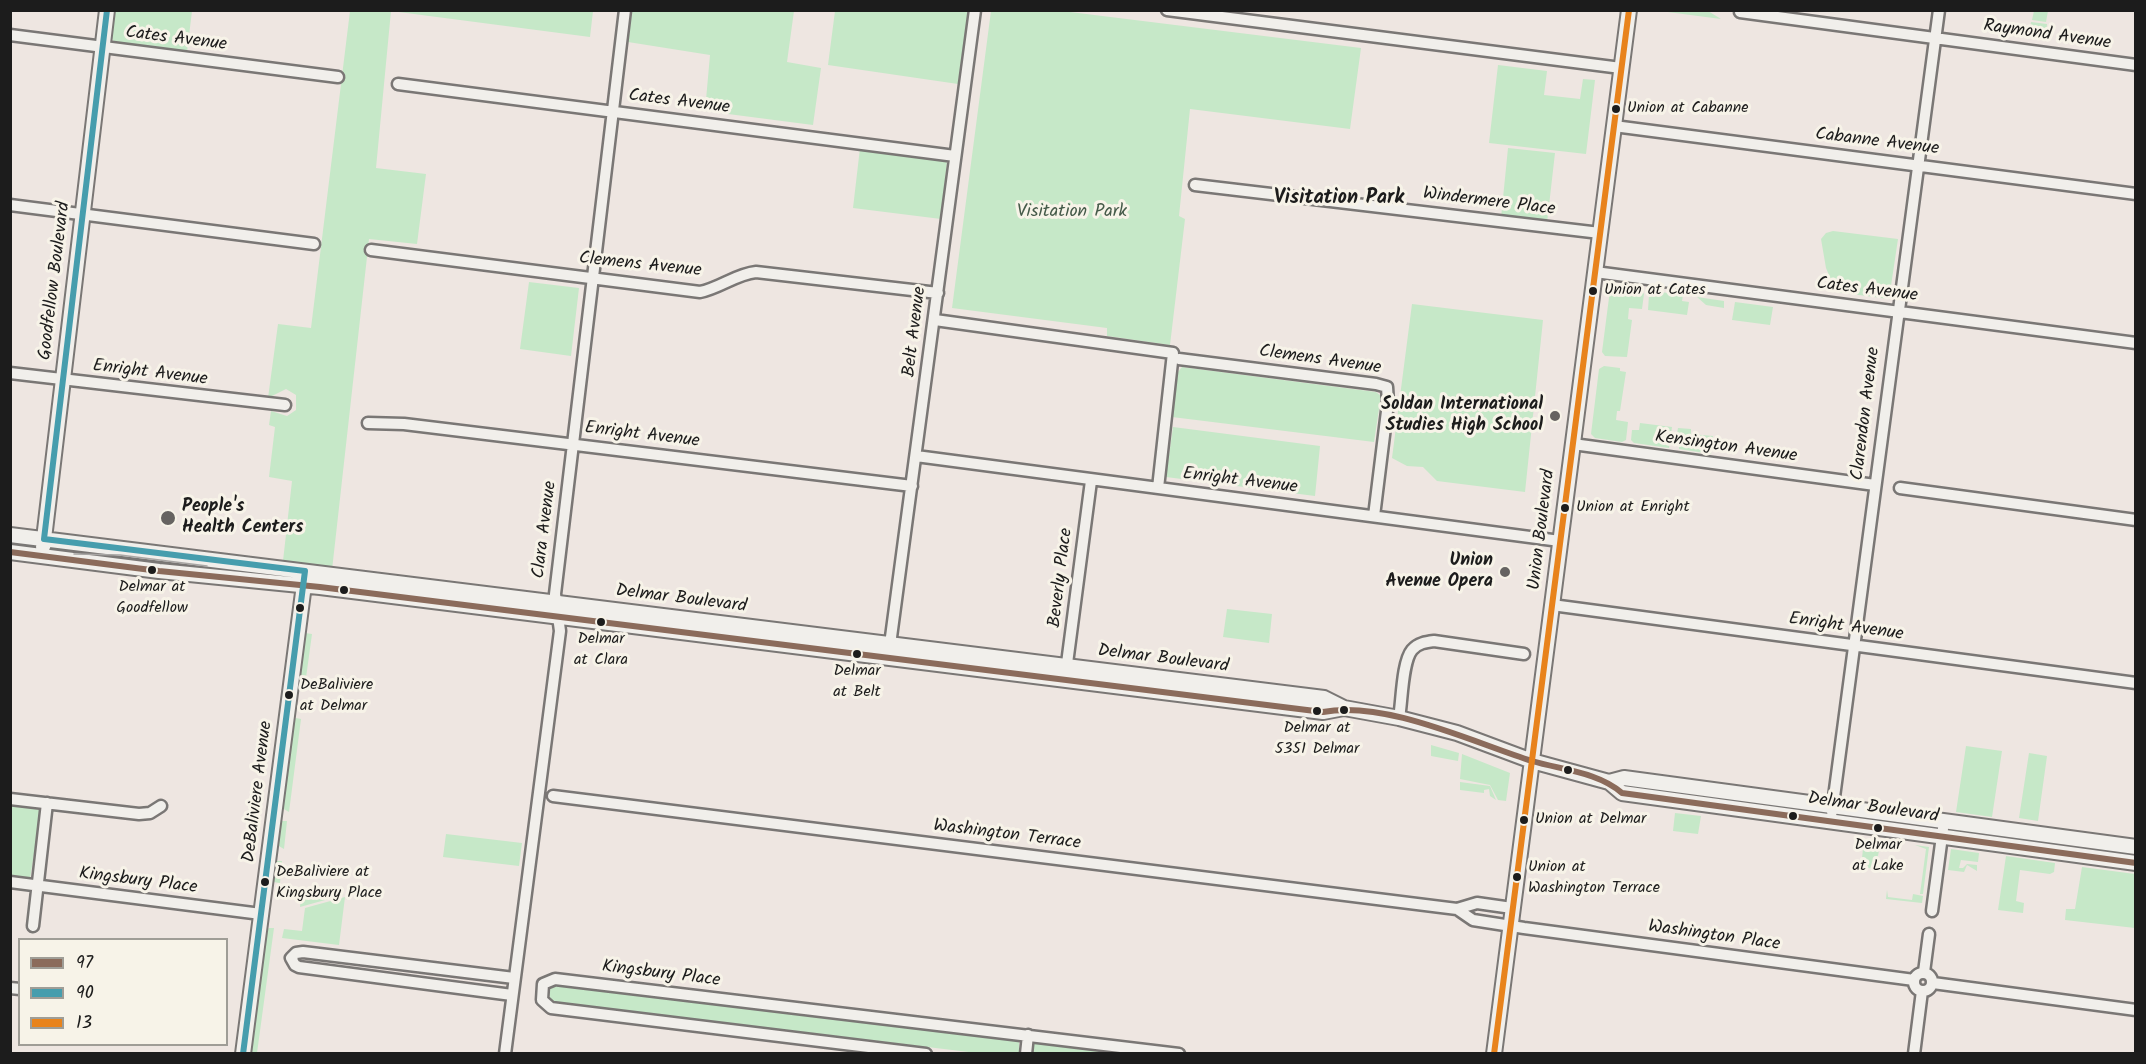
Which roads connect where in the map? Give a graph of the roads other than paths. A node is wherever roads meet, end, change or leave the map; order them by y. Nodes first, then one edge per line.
1 (107, 10) edge
2 (625, 10) edge
3 (975, 10) edge
4 (1167, 10) edge
5 (1629, 10) edge
6 (1939, 10) edge
7 (1740, 12) edge
8 (10, 35) edge
9 (1935, 38) junction
10 (103, 47) junction
11 (2136, 65) edge
12 (1621, 68) junction
13 (338, 77) dead end
14 (398, 84) dead end
15 (614, 111) junction
16 (1614, 126) junction
17 (955, 156) junction
18 (1918, 164) junction
19 (1195, 185) dead end
20 (2136, 194) edge
21 (10, 205) edge
22 (83, 214) junction
23 (1600, 233) junction
24 (314, 243) dead end
25 (371, 250) dead end
26 (1595, 272) junction
27 (593, 278) junction
28 (938, 293) junction
29 (1897, 311) junction
30 (935, 320) junction
31 (2136, 343) edge
32 (1176, 356) junction
33 (10, 374) edge
34 (62, 380) junction
35 (285, 405) dead end
36 (368, 423) dead end
37 (573, 444) junction
38 (1572, 444) junction
39 (916, 456) junction
40 (1091, 481) junction
41 (1875, 485) junction
42 (912, 486) junction
43 (1158, 488) junction
44 (1900, 489) dead end
45 (1374, 516) junction
46 (2136, 520) edge
47 (10, 535) edge
48 (44, 539) junction
49 (1560, 541) junction
50 (10, 552) edge
51 (42, 555) junction
52 (304, 578) junction
53 (488, 594) junction
54 (556, 603) junction
55 (1552, 605) junction
56 (486, 608) junction
57 (558, 618) junction
58 (890, 644) junction
59 (1854, 646) junction
60 (1524, 654) dead end
61 (889, 658) junction
62 (1066, 674) junction
63 (2136, 683) edge
64 (1400, 718) junction
65 (1532, 761) junction
66 (1610, 782) junction
67 (553, 796) dead end
68 (10, 799) edge
69 (47, 803) junction
70 (161, 806) dead end
71 (1833, 807) junction
72 (1944, 821) junction
73 (1831, 822) junction
74 (1942, 837) junction
75 (2136, 847) edge
76 (2136, 862) edge
77 (10, 882) edge
78 (37, 886) junction
79 (1512, 908) junction
80 (1457, 909) junction
81 (1932, 911) dead end
82 (261, 914) junction
83 (33, 926) dead end
84 (1510, 926) junction
85 (1929, 934) dead end
86 (1924, 972) junction
87 (514, 978) junction
88 (1914, 980) junction
89 (1933, 983) junction
90 (1922, 991) junction
91 (512, 995) junction
92 (2136, 1010) edge
93 (1028, 1035) junction
94 (243, 1053) edge
95 (505, 1053) edge
96 (926, 1053) edge
97 (1026, 1053) edge
98 (1179, 1053) edge
99 (1494, 1053) edge
100 (1914, 1053) edge

1 - 10 main road, Goodfellow Boulevard
2 - 15 street, Clara Avenue
3 - 17 street, Belt Avenue
4 - 12 street
5 - 12 main road, Union Boulevard
6 - 9 street, Clarendon Avenue
7 - 9 street, Raymond Avenue
8 - 10 street, Cates Avenue
9 - 11 street, Raymond Avenue
9 - 18 street, Clarendon Avenue
10 - 13 street, Cates Avenue
10 - 22 main road, Goodfellow Boulevard
12 - 16 main road, Union Boulevard
14 - 15 street, Cates Avenue
15 - 17 street, Cates Avenue
15 - 27 street, Clara Avenue
16 - 18 street, Cabanne Avenue
16 - 23 main road, Union Boulevard
17 - 28 street, Belt Avenue
18 - 20 street, Cabanne Avenue
18 - 29 street, Clarendon Avenue
19 - 23 street, Windermere Place
21 - 22 street
22 - 24 street
22 - 34 main road, Goodfellow Boulevard
23 - 26 main road, Union Boulevard
25 - 27 street, Clemens Avenue
26 - 29 street, Cates Avenue
26 - 38 main road, Union Boulevard
27 - 28 street, Clemens Avenue
27 - 37 street, Clara Avenue
28 - 30 street, Belt Avenue
29 - 31 street, Cates Avenue
29 - 41 street, Clarendon Avenue
30 - 32 street
30 - 39 street, Belt Avenue
32 - 43 street
32 - 45 street, Clemens Avenue
33 - 34 street, Enright Avenue
34 - 35 street, Enright Avenue
34 - 48 main road, Goodfellow Boulevard
36 - 37 street, Enright Avenue
37 - 42 street, Enright Avenue
37 - 54 street, Clara Avenue
38 - 41 street, Kensington Avenue
38 - 49 main road, Union Boulevard
39 - 40 street, Enright Avenue
39 - 42 street, Belt Avenue
40 - 43 street, Enright Avenue
40 - 62 street, Beverly Place
41 - 59 street, Clarendon Avenue
42 - 58 street, Belt Avenue
43 - 45 street, Enright Avenue
44 - 46 street
45 - 49 street, Enright Avenue
47 - 48 main road, Delmar Boulevard
48 - 51 main road, Goodfellow Boulevard
48 - 52 main road, Delmar Boulevard
49 - 55 main road, Union Boulevard
50 - 51 main road, Delmar Boulevard
51 - 52 main road, Delmar Boulevard
52 - 53 main road, Delmar Boulevard
52 - 56 main road, Delmar Boulevard
52 - 82 main road, DeBaliviere Avenue
53 - 54 main road, Delmar Boulevard
53 - 56 main road
54 - 57 street, Clara Avenue
54 - 58 main road, Delmar Boulevard
55 - 59 street, Enright Avenue
55 - 65 main road, Union Boulevard
56 - 57 main road, Delmar Boulevard
57 - 61 main road, Delmar Boulevard
57 - 87 street, Clara Avenue
58 - 61 street, Belt Avenue
58 - 62 main road, Delmar Boulevard
59 - 63 street, Enright Avenue
59 - 71 street, Clarendon Avenue
60 - 64 street
61 - 62 main road, Delmar Boulevard
62 - 64 main road, Delmar Boulevard
64 - 65 main road, Delmar Boulevard
65 - 66 main road, Delmar Boulevard
65 - 79 main road, Union Boulevard
66 - 71 main road, Delmar Boulevard
66 - 73 main road, Delmar Boulevard
67 - 80 street, Washington Terrace
68 - 69 street
69 - 70 street
69 - 78 street
71 - 72 main road, Delmar Boulevard
71 - 73 street, Clarendon Avenue
72 - 74 street
72 - 75 main road, Delmar Boulevard
73 - 74 main road, Delmar Boulevard
74 - 76 main road, Delmar Boulevard
74 - 81 street
77 - 78 street, Kingsbury Place
78 - 82 street, Kingsbury Place
78 - 83 street
79 - 80 street
79 - 84 main road, Union Boulevard
80 - 84 street, Washington Place
82 - 94 main road, DeBaliviere Avenue
84 - 88 street, Washington Place
84 - 99 main road, Union Boulevard
85 - 86 street
86 - 88 street
86 - 89 street
87 - 91 street, Clara Avenue
87 - 91 street
88 - 90 street
89 - 90 street
89 - 92 street
90 - 100 street
91 - 95 street, Clara Avenue
93 - 96 street, Kingsbury Place
93 - 97 street
93 - 98 street, Kingsbury Place

